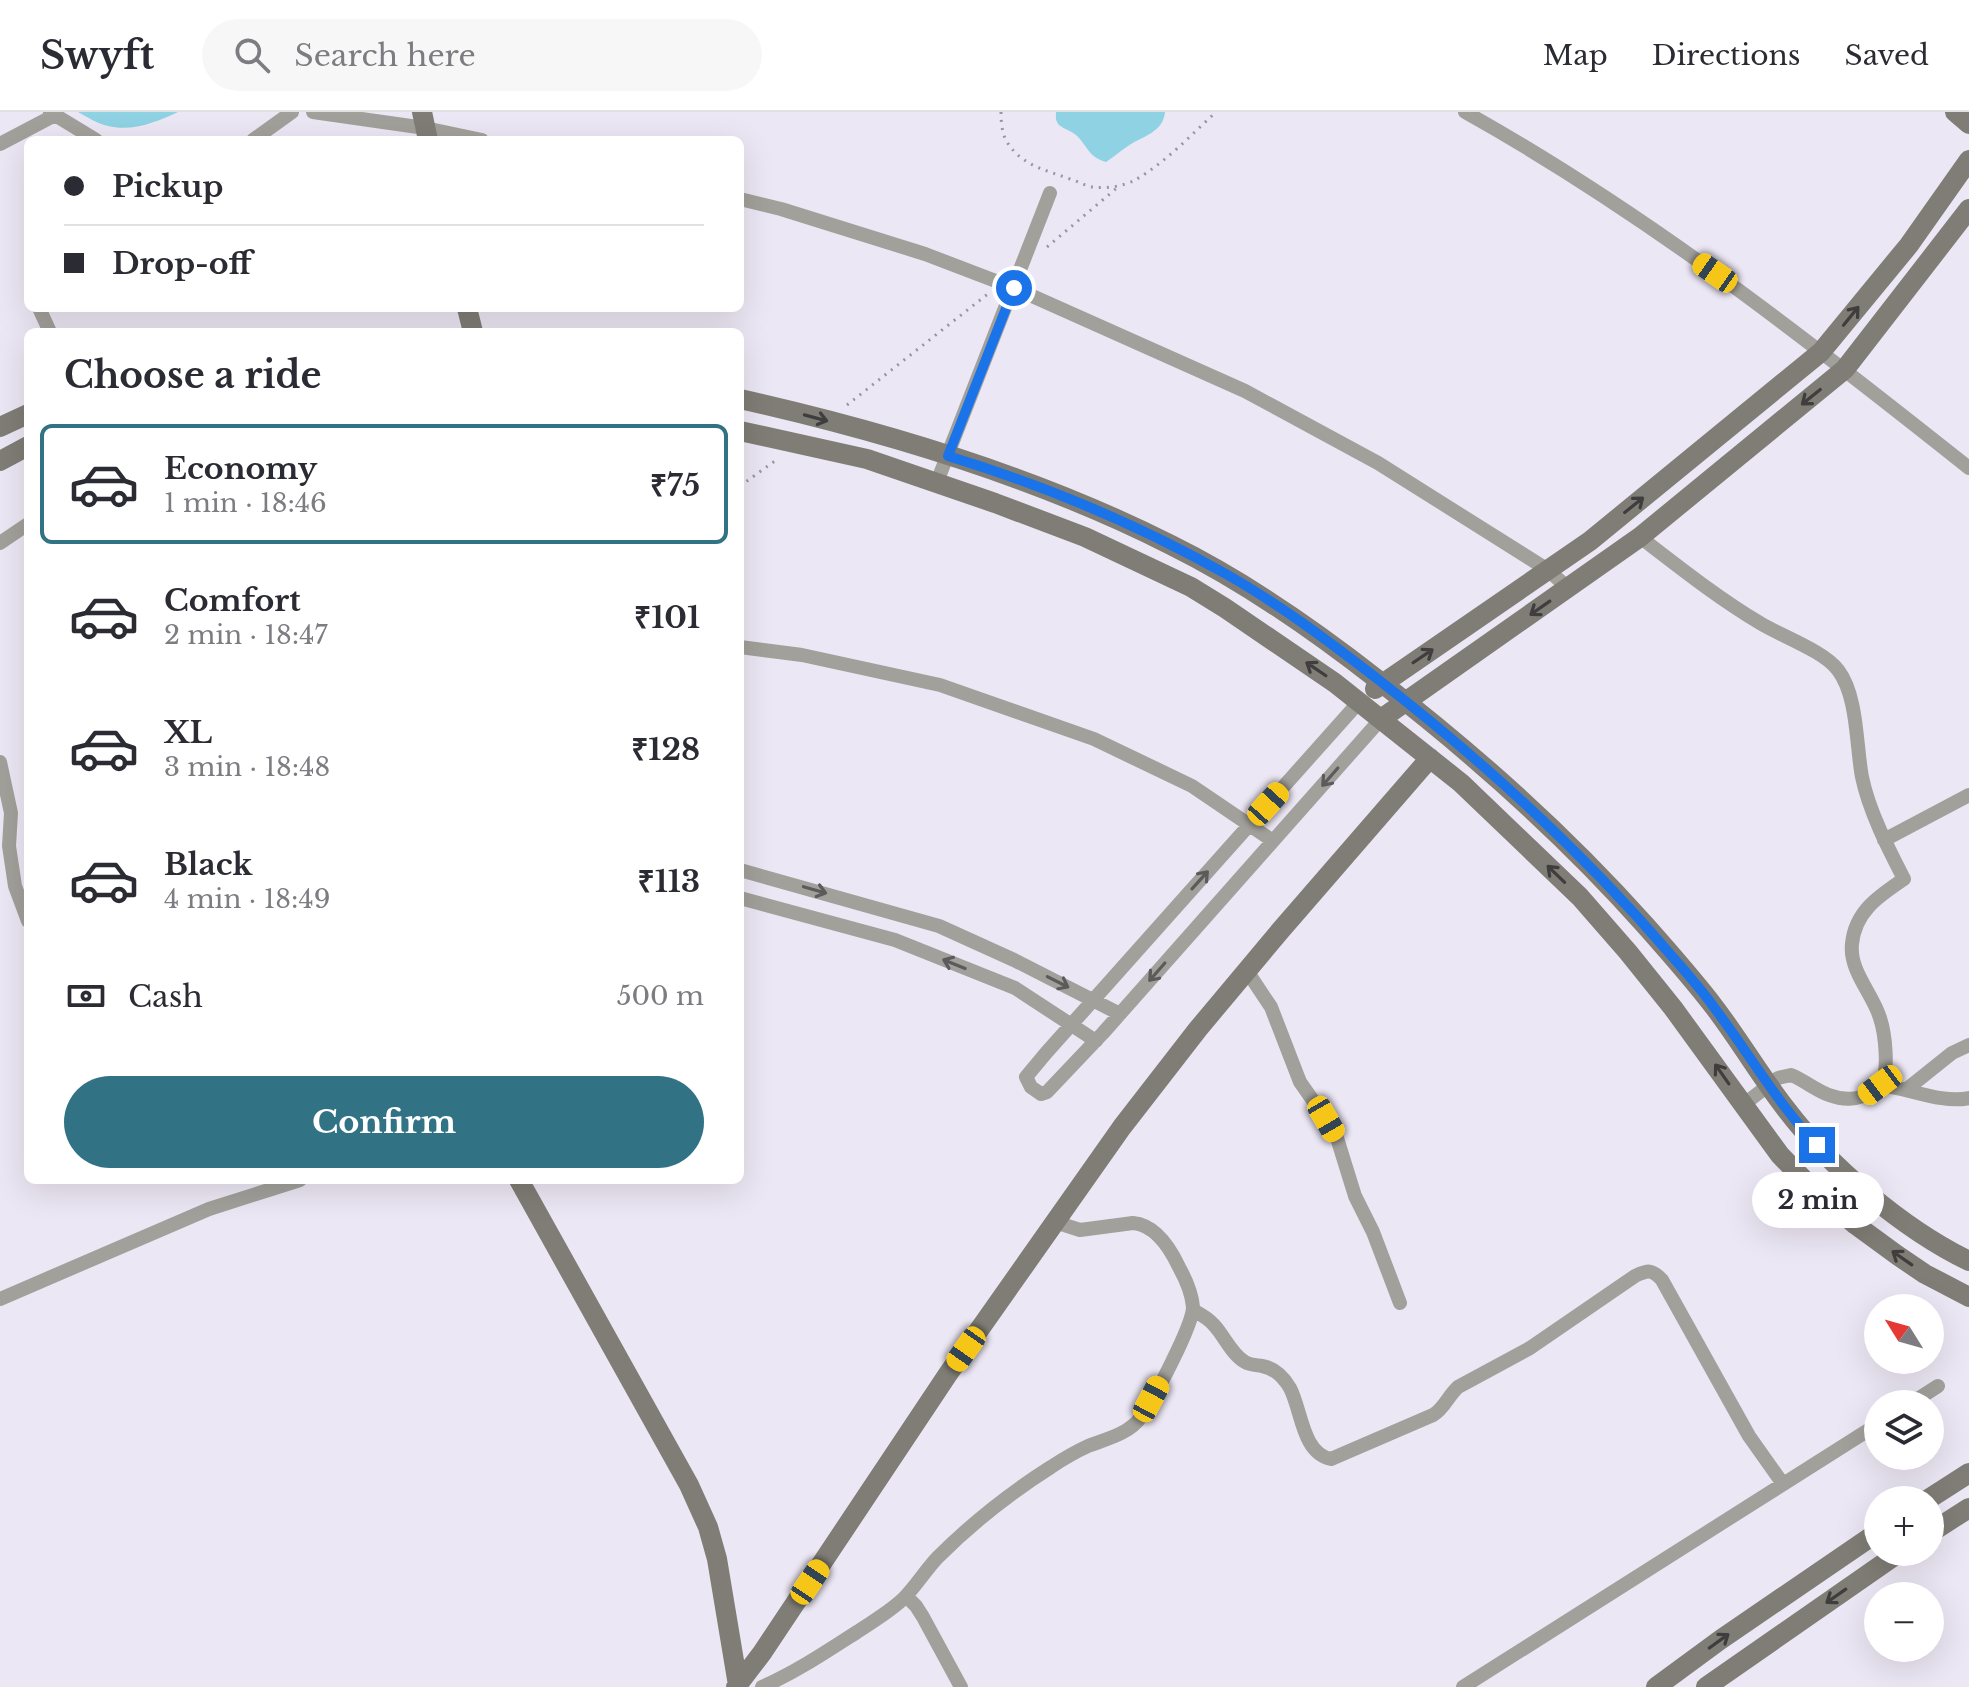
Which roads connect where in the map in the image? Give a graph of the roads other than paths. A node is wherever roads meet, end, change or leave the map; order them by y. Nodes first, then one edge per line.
1 (292, 112) edge
2 (313, 112) edge
3 (1465, 112) edge
4 (1955, 112) edge
5 (52, 113) edge
6 (1969, 124) edge
7 (425, 127) edge
8 (89, 136) edge
9 (259, 136) edge
10 (464, 136) edge
11 (0, 144) edge
12 (1969, 160) edge
13 (1050, 193) dead end
14 (744, 200) edge
15 (1969, 209) edge
16 (1007, 286) junction
17 (1821, 352) junction
18 (1845, 369) junction
19 (744, 400) edge
20 (24, 416) edge
21 (0, 427) edge
22 (744, 432) edge
23 (24, 448) edge
24 (948, 456) junction
25 (0, 461) edge
26 (1969, 468) edge
27 (937, 482) junction
28 (24, 527) edge
29 (1640, 537) junction
30 (0, 543) edge
31 (1548, 570) junction
32 (1568, 588) junction
33 (744, 648) edge
34 (1383, 683) junction
35 (1359, 702) junction
36 (1407, 702) junction
37 (1381, 719) junction
38 (1430, 758) junction
39 (0, 762) edge
40 (1969, 795) edge
41 (1250, 825) junction
42 (1884, 840) junction
43 (1273, 841) junction
44 (744, 871) edge
45 (744, 899) edge
46 (24, 910) edge
47 (1247, 971) junction
48 (1093, 1000) junction
49 (1120, 1014) junction
50 (1071, 1026) junction
51 (1096, 1041) junction
52 (1969, 1045) edge
53 (1769, 1085) junction
54 (1880, 1085) junction
55 (1907, 1089) junction
56 (1969, 1098) edge
57 (1743, 1105) junction
58 (287, 1184) edge
59 (521, 1184) edge
60 (1055, 1222) junction
61 (1969, 1261) edge
62 (1969, 1297) edge
63 (0, 1299) edge
64 (1400, 1303) dead end
65 (1193, 1310) junction
66 (1938, 1386) dead end
67 (1932, 1390) edge
68 (1864, 1433) edge
69 (1969, 1473) edge
70 (1783, 1484) junction
71 (1944, 1489) edge
72 (1969, 1508) edge
73 (1944, 1524) edge
74 (1864, 1542) edge
75 (1880, 1566) edge
76 (906, 1596) junction
77 (739, 1686) edge
78 (762, 1687) edge
79 (961, 1687) edge
80 (1463, 1687) edge
81 (1656, 1687) edge
82 (1706, 1687) edge

1 - 9 street
2 - 7 street
3 - 17 street
4 - 6 street
5 - 8 street
5 - 11 street
7 - 10 street
17 -> 12 street
13 - 16 street
14 - 16 street
15 - 18 street
16 - 24 street
16 - 31 street
17 - 18 street
31 -> 17 street
18 - 26 street
18 -> 29 street
19 -> 24 street
20 - 21 street
22 - 27 street
23 - 25 street
24 - 27 street
24 - 34 street
35 -> 27 street
28 - 30 street
29 - 32 street
29 - 42 street
31 - 32 street
34 -> 31 street
32 -> 36 street
33 - 41 street
34 - 35 street
34 - 36 street
35 - 37 street
35 - 41 street
36 - 37 street
36 - 53 street
37 - 38 street
37 -> 43 street
38 - 47 street
57 -> 38 street
39 - 46 street
40 - 42 street
41 - 43 street
48 -> 41 street
42 - 54 street
43 -> 49 street
44 -> 48 street
50 -> 45 street
47 - 60 street
47 - 64 street
48 - 49 street
48 - 50 street
49 - 51 street
50 - 51 street
50 - 51 street
52 - 55 street
53 - 54 street
53 - 57 street
53 - 61 street
54 - 55 street
55 - 56 street
62 -> 57 street
58 - 63 street
59 - 77 street
60 - 65 street
60 - 77 street
65 - 70 street
65 - 76 street
66 - 67 street
68 - 70 street
69 - 71 street
70 - 80 street
72 - 73 street
81 -> 74 street
75 -> 82 street
76 - 78 street
76 - 79 street

